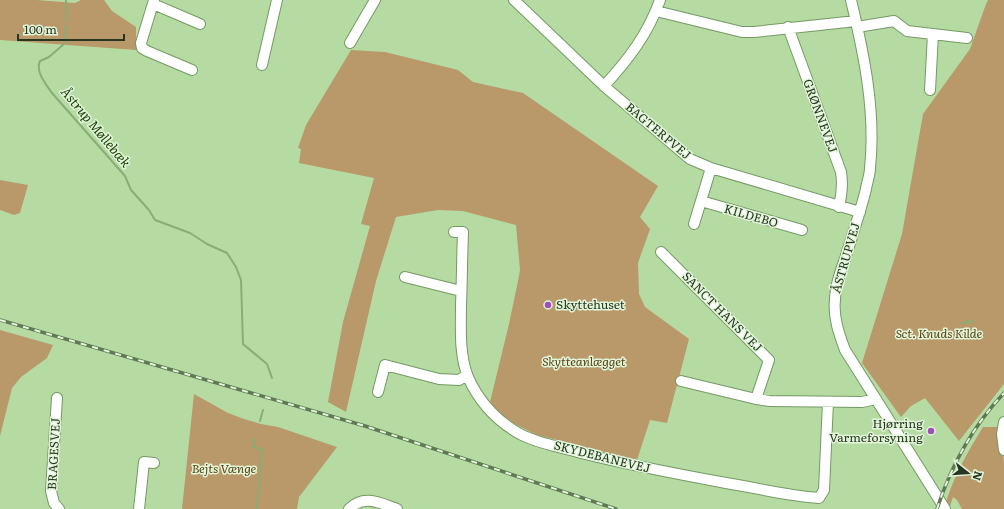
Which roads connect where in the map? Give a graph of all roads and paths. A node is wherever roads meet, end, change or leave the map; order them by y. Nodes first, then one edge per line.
1 (277, 0) edge
2 (375, 0) edge
3 (514, 0) edge
4 (660, 0) edge
5 (851, 0) edge
6 (154, 2) edge
7 (656, 11) junction
8 (200, 24) dead end
9 (857, 24) junction
10 (788, 28) junction
11 (933, 34) junction
12 (967, 38) dead end
13 (350, 43) dead end
14 (262, 65) dead end
15 (192, 70) dead end
16 (604, 86) junction
17 (930, 90) dead end
18 (711, 168) junction
19 (701, 201) junction
20 (839, 207) junction
21 (860, 212) junction
22 (694, 224) dead end
23 (802, 230) dead end
24 (454, 232) dead end
25 (661, 252) dead end
26 (405, 277) dead end
27 (461, 291) junction
28 (468, 376) junction
29 (681, 381) dead end
30 (378, 392) dead end
31 (57, 398) dead end
32 (756, 399) junction
33 (876, 399) junction
34 (828, 402) junction
35 (1004, 422) edge
36 (1004, 450) edge
37 (154, 463) dead end
38 (59, 509) edge
39 (139, 509) edge
40 (349, 509) edge
41 (397, 509) edge
42 (945, 509) edge

1 - 14 street
2 - 13 street
3 - 16 street, BAGTERPVEJ
4 - 7 street
5 - 9 street, ÅSTRUPVEJ
6 - 8 street
6 - 15 street
7 - 10 street
7 - 16 street
9 - 10 street
9 - 11 street
9 - 21 street, ÅSTRUPVEJ
10 - 20 street, GRØNNEVEJ
11 - 12 street
11 - 17 street
16 - 18 street, BAGTERPVEJ
18 - 19 street
18 - 20 street, BAGTERPVEJ
19 - 22 street
19 - 23 street, KILDEBO
20 - 21 street, BAGTERPVEJ
21 - 33 street, ÅSTRUPVEJ
24 - 27 street, SKYDEBANEVEJ
25 - 32 street, SANCT HANS VEJ
26 - 27 street
27 - 28 street, SKYDEBANEVEJ
28 - 30 street
28 - 34 street, SKYDEBANEVEJ
29 - 32 street
31 - 38 street, BRAGESVEJ
32 - 34 street
33 - 34 street
33 - 42 street, ÅSTRUPVEJ
35 - 36 street
37 - 39 street
40 - 41 street

